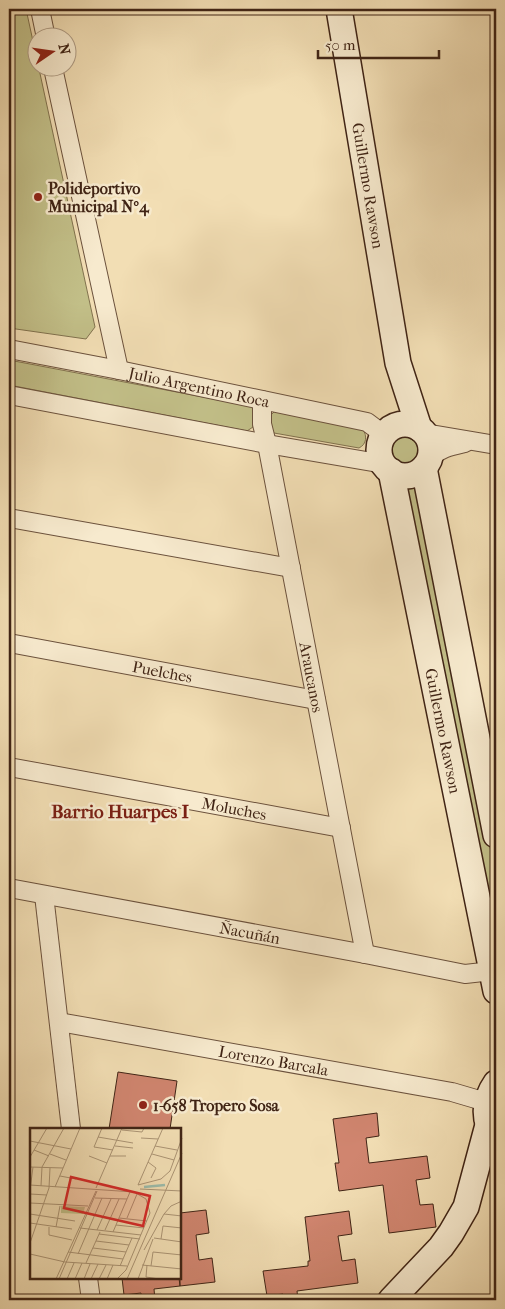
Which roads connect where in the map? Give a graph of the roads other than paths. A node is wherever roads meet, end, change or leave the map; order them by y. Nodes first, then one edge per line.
1 (40, 9) edge
2 (339, 9) edge
3 (44, 28) edge
4 (55, 78) edge
5 (9, 349) edge
6 (119, 370) junction
7 (9, 395) edge
8 (262, 400) junction
9 (407, 431) junction
10 (473, 441) junction
11 (267, 444) junction
12 (496, 445) edge
13 (427, 463) junction
14 (388, 468) junction
15 (9, 518) edge
16 (291, 568) junction
17 (9, 643) edge
18 (316, 700) junction
19 (9, 767) edge
20 (341, 828) junction
21 (496, 835) edge
22 (9, 888) edge
23 (44, 895) junction
24 (365, 954) junction
25 (494, 981) edge
26 (59, 1022) junction
27 (492, 1112) edge
28 (71, 1128) edge
29 (88, 1279) edge
30 (91, 1300) edge
31 (391, 1300) edge

1 - 3 street
2 - 9 main road, Guillermo Rawson
4 - 6 street
5 - 6 street, Julio Argentino Roca
6 - 8 street, Julio Argentino Roca
7 - 11 street
8 - 9 street, Julio Argentino Roca
8 - 11 street, Araucanos
9 - 10 street, Julio Argentino Roca
9 - 13 main road
9 - 14 main road
10 - 12 street, Julio Argentino Roca
10 - 13 street, Julio Argentino Roca
11 - 14 street
11 - 16 street, Araucanos
13 - 14 main road
13 - 21 main road, Guillermo Rawson
14 - 25 main road, Guillermo Rawson
15 - 16 street
16 - 18 street, Araucanos
17 - 18 street, Puelches
18 - 20 street, Araucanos
19 - 20 street, Moluches
20 - 24 street, Araucanos
22 - 23 street, Ñacuñán
23 - 24 street, Ñacuñán
23 - 26 street
24 - 25 street, Ñacuñán
26 - 27 street, Lorenzo Barcala
26 - 28 street
27 - 31 main road
29 - 30 street

